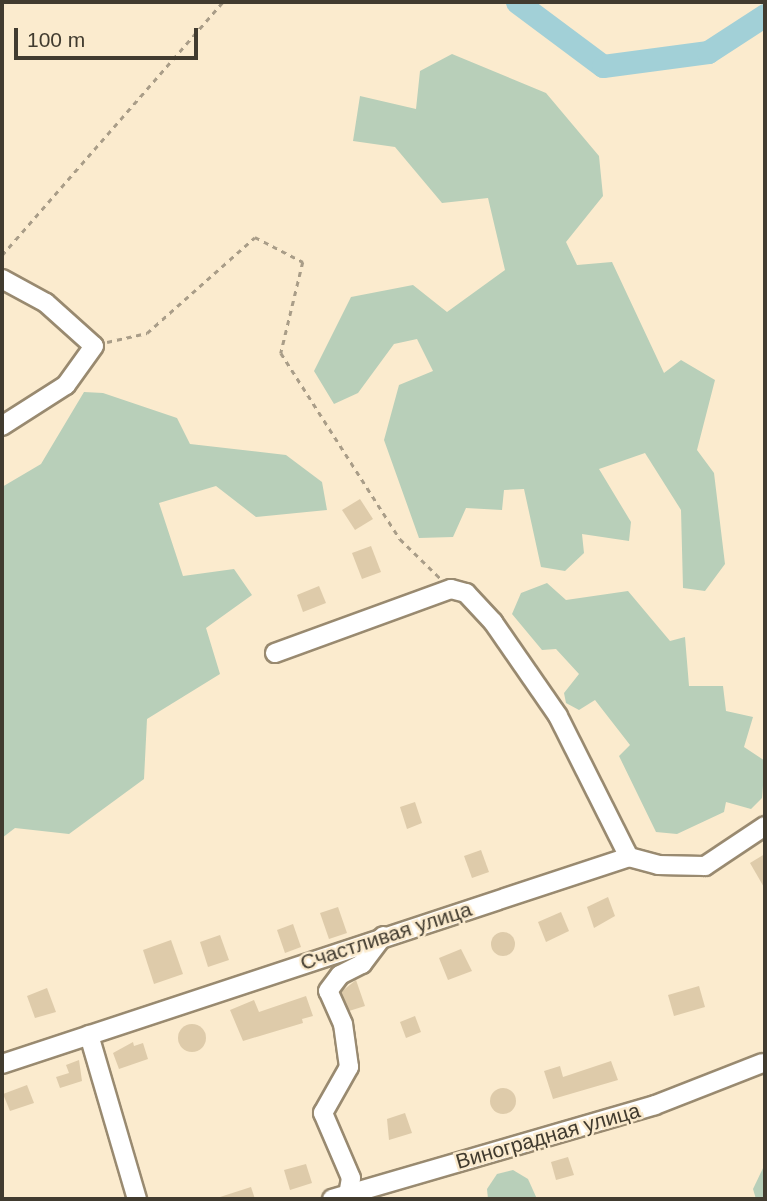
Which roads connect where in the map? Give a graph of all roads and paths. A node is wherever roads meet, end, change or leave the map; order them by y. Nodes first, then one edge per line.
1 (223, 2) edge
2 (2, 255) edge
3 (2, 279) edge
4 (94, 346) junction
5 (2, 426) edge
6 (451, 589) junction
7 (275, 653) dead end
8 (765, 827) edge
9 (629, 857) junction
10 (383, 936) junction
11 (89, 1035) junction
12 (2, 1063) edge
13 (762, 1063) dead end
14 (340, 1197) edge
15 (137, 1199) edge

1 - 2 path
3 - 4 street
4 - 5 street
4 - 6 path
6 - 7 street
6 - 9 street
8 - 9 street
9 - 10 street, Счастливая улица
10 - 11 street, Счастливая улица
10 - 14 street
11 - 12 street, Счастливая улица
11 - 15 street
13 - 14 street, Виноградная улица

